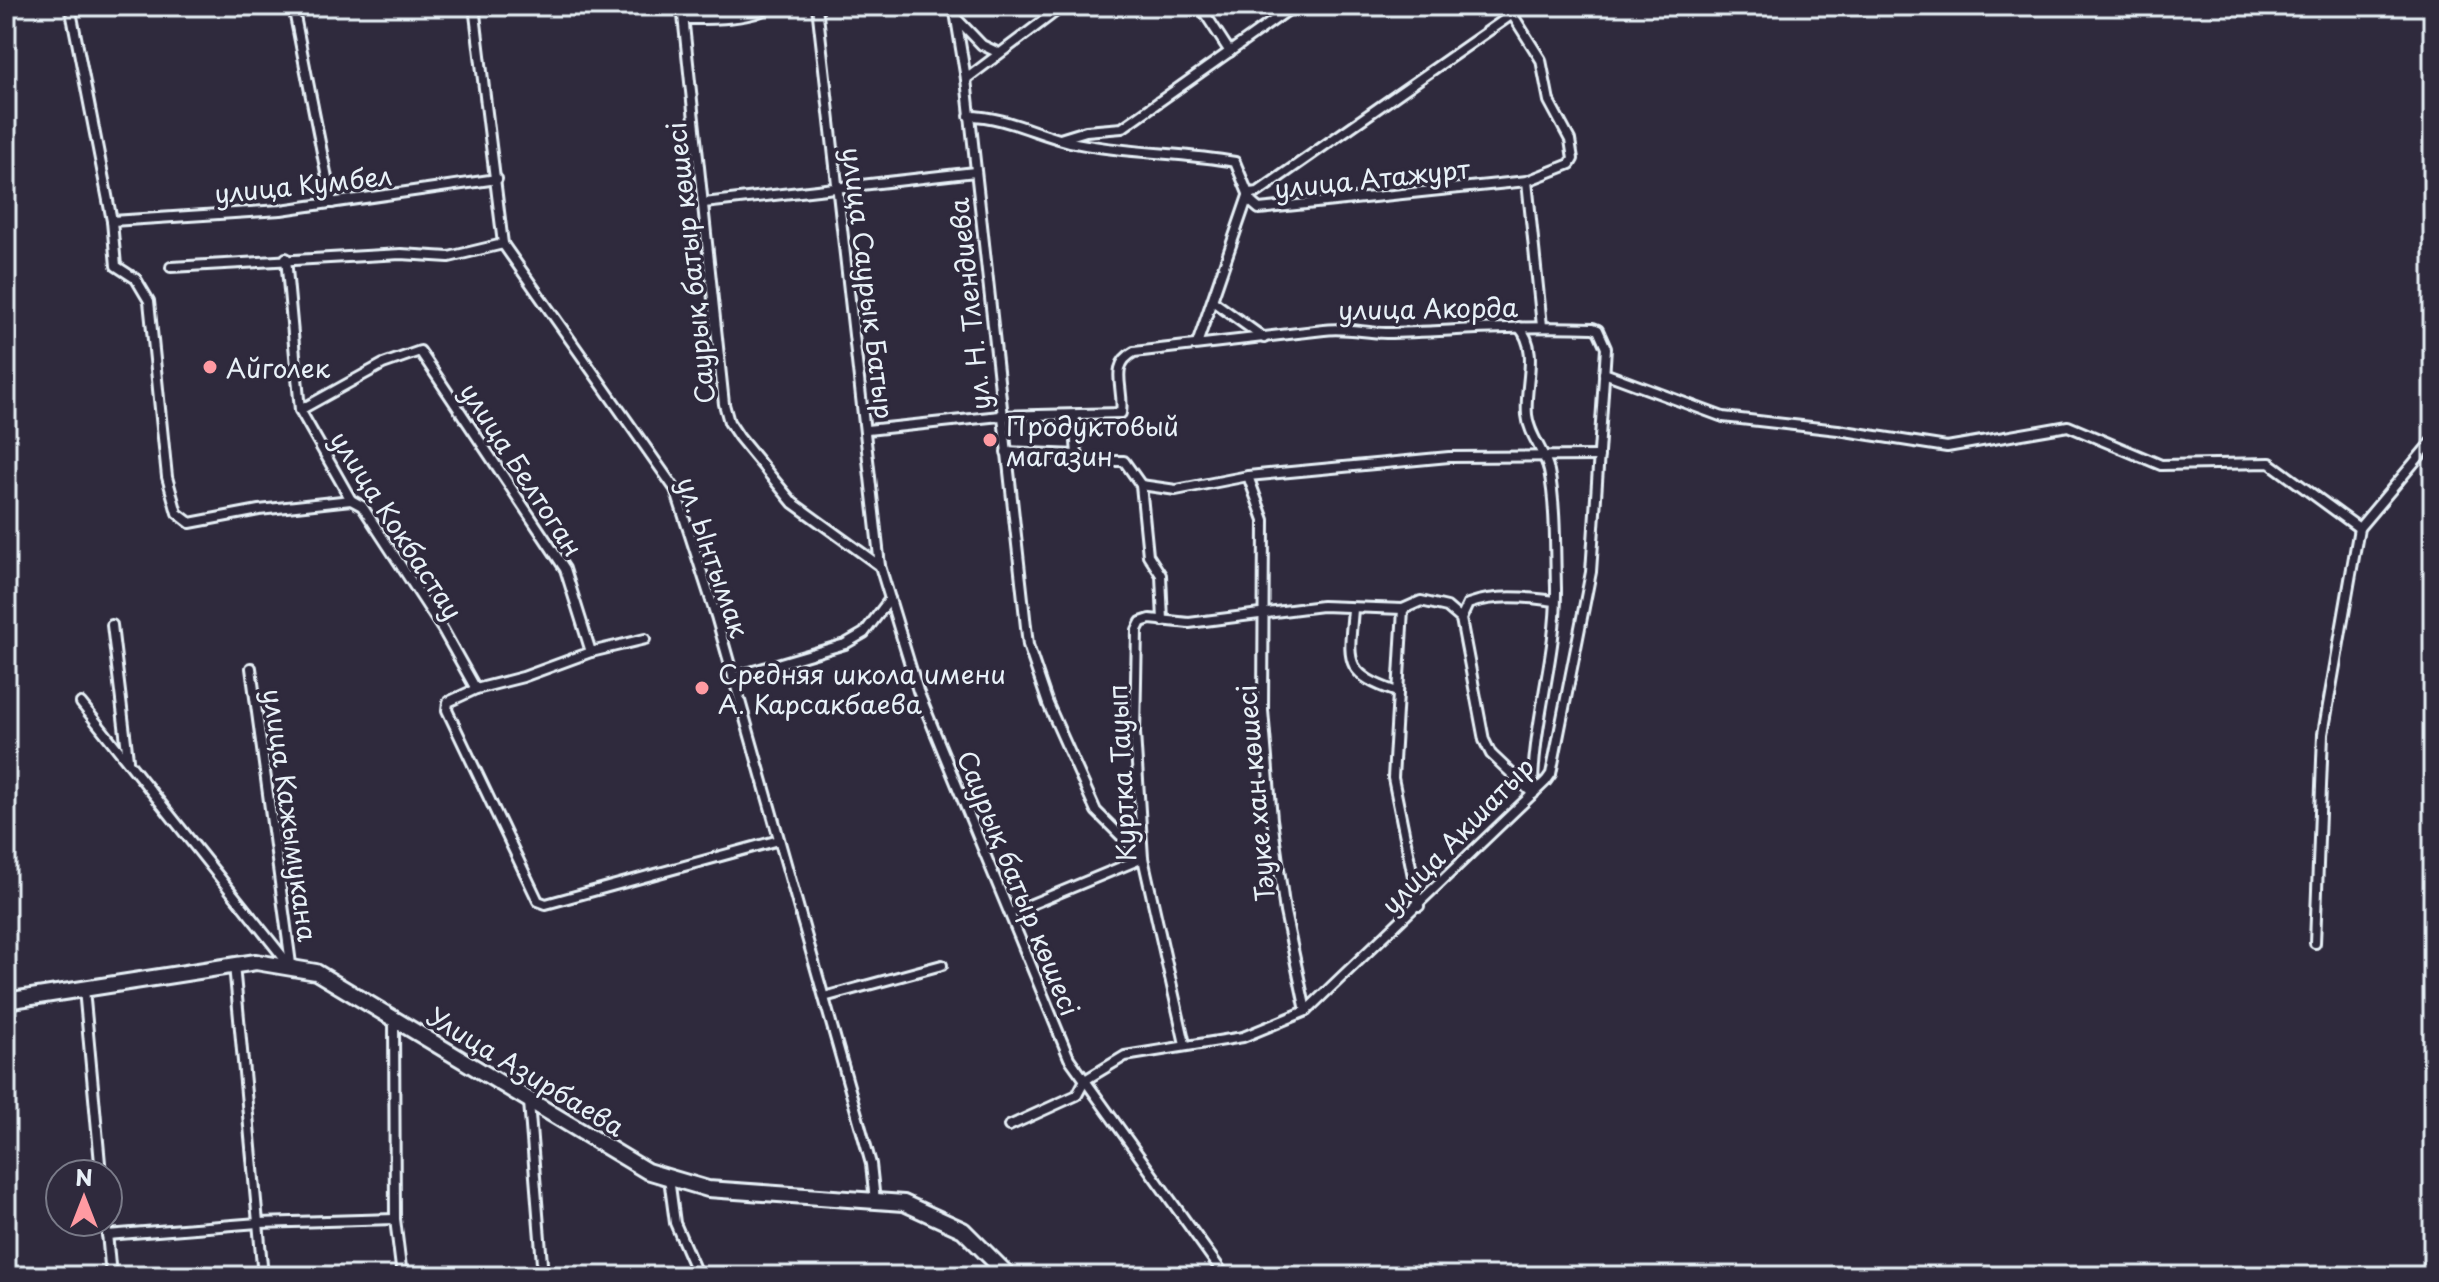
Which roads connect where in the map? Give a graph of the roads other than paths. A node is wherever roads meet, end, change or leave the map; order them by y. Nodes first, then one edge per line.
1 (70, 6) edge
2 (293, 6) edge
3 (474, 6) edge
4 (682, 6) edge
5 (770, 6) edge
6 (817, 6) edge
7 (1063, 6) edge
8 (1200, 6) edge
9 (1294, 6) edge
10 (1524, 6) edge
11 (1510, 10) edge
12 (955, 11) edge
13 (684, 19) junction
14 (1230, 52) junction
15 (999, 53) junction
16 (966, 79) junction
17 (969, 116) junction
18 (1060, 139) junction
19 (975, 172) junction
20 (497, 179) junction
21 (1527, 181) junction
22 (835, 189) junction
23 (1249, 193) junction
24 (332, 203) junction
25 (704, 203) junction
26 (112, 221) junction
27 (503, 244) junction
28 (286, 258) junction
29 (171, 267) dead end
30 (1214, 302) junction
31 (1542, 326) junction
32 (1519, 327) junction
33 (1593, 328) joint
34 (1264, 338) junction
35 (1197, 344) junction
36 (1604, 373) junction
37 (300, 410) junction
38 (1074, 415) junction
39 (1000, 416) junction
40 (867, 430) junction
41 (2433, 440) edge
42 (1006, 452) junction
43 (1077, 455) junction
44 (1599, 456) junction
45 (1544, 458) junction
46 (1248, 476) junction
47 (1141, 485) junction
48 (351, 500) junction
49 (2359, 528) junction
50 (880, 566) junction
51 (890, 599) junction
52 (1555, 601) junction
53 (1353, 609) junction
54 (1403, 609) junction
55 (1265, 616) junction
56 (1461, 619) junction
57 (1163, 621) junction
58 (112, 625) dead end
59 (645, 639) dead end
60 (591, 652) junction
61 (251, 668) dead end
62 (733, 677) junction
63 (476, 689) junction
64 (1397, 692) junction
65 (81, 703) dead end
66 (128, 763) junction
67 (1533, 794) junction
68 (779, 840) junction
69 (1143, 858) junction
70 (1419, 906) junction
71 (1010, 913) junction
72 (2315, 943) dead end
73 (234, 965) junction
74 (942, 965) dead end
75 (292, 968) junction
76 (84, 989) junction
77 (824, 997) junction
78 (6, 1001) edge
79 (1306, 1011) junction
80 (394, 1019) junction
81 (1185, 1044) junction
82 (1085, 1080) junction
83 (529, 1102) junction
84 (1009, 1126) dead end
85 (100, 1158) edge
86 (669, 1177) junction
87 (875, 1201) junction
88 (395, 1219) junction
89 (258, 1223) junction
90 (124, 1234) edge
91 (107, 1238) edge
92 (111, 1276) edge
93 (263, 1276) edge
94 (402, 1276) edge
95 (543, 1276) edge
96 (698, 1276) edge
97 (1009, 1276) edge
98 (1225, 1276) edge

1 - 26 street
2 - 24 street
3 - 20 street
4 - 13 street, Саурық батыр көшесі
5 - 13 street
6 - 22 street, улица Саурык Батыр
7 - 15 street
8 - 14 street
9 - 14 street
10 - 11 street
11 - 21 street, улица Атажурт
11 - 23 street
12 - 15 street
12 - 16 street, ул. Н. Тлендиева
13 - 25 street, Саурық батыр көшесі
14 - 18 street
15 - 16 street
16 - 17 street, ул. Н. Тлендиева
17 - 18 street, улица Атажурт
17 - 19 street, ул. Н. Тлендиева
18 - 23 street, улица Атажурт
19 - 22 street
19 - 39 street, ул. Н. Тлендиева
20 - 24 street, улица Кумбел
20 - 27 street
21 - 23 street, улица Атажурт
21 - 31 street
22 - 25 street
22 - 40 street, улица Саурык Батыр
23 - 30 street
24 - 26 street, улица Кумбел
25 - 50 street, Саурық батыр көшесі
26 - 48 street
27 - 28 street
27 - 62 street, ул. Ынтымак
28 - 29 street
28 - 37 street, улица Кокбастау
30 - 34 street
30 - 35 street
31 - 32 street, улица Акорда
31 - 33 street, улица Акорда
32 - 34 street, улица Акорда
32 - 45 street
33 - 36 street, улица Акшатыр
34 - 35 street, улица Акорда
35 - 38 street, улица Акорда
36 - 44 street, улица Акшатыр
36 - 49 street
37 - 48 street, улица Кокбастау
37 - 60 street, улица Белтоган
38 - 39 street
38 - 43 street
39 - 40 street
39 - 42 street, ул. Н. Тлендиева
40 - 50 street, улица Саурык Батыр
41 - 49 street
42 - 43 street
42 - 69 street, ул. Н. Тлендиева
43 - 47 street
44 - 45 street
44 - 67 street, улица Акшатыр
45 - 46 street
45 - 52 street
46 - 47 street
46 - 55 street, Тәуке хан көшесі
47 - 57 street
48 - 63 street, улица Кокбастау
49 - 72 street
50 - 51 street, Саурық батыр көшесі
51 - 62 street
51 - 71 street, Саурық батыр көшесі
52 - 56 street
52 - 67 street
53 - 54 street
53 - 55 street
53 - 64 street
54 - 56 street
54 - 64 street
55 - 57 street
55 - 79 street, Тәуке хан көшесі
56 - 67 street
57 - 69 street, Куртка Тауып
58 - 66 street
59 - 60 street
60 - 63 street
61 - 75 street, улица Кажымукана
62 - 68 street, ул. Ынтымак
63 - 68 street
64 - 70 street
65 - 66 street
66 - 75 street
67 - 70 street, улица Акшатыр
68 - 77 street, ул. Ынтымак
69 - 71 street
69 - 81 street, Куртка Тауып
70 - 79 street, улица Акшатыр
71 - 82 street, Саурық батыр көшесі
73 - 75 main road, Улица Азирбаева
73 - 76 main road, Улица Азирбаева
73 - 89 street
74 - 77 street
75 - 80 main road, Улица Азирбаева
76 - 78 main road, Улица Азирбаева
76 - 85 street
77 - 87 street, ул. Ынтымак
79 - 81 street, улица Акшатыр
80 - 83 main road, Улица Азирбаева
80 - 88 street
81 - 82 street, улица Акшатыр
82 - 84 street, улица Акшатыр
82 - 98 street, Саурық батыр көшесі
83 - 86 main road, Улица Азирбаева
83 - 95 street
86 - 87 main road, Улица Азирбаева
86 - 96 street
87 - 97 main road, Улица Азирбаева
88 - 89 street
88 - 94 street
89 - 90 street
89 - 93 street
91 - 92 street

